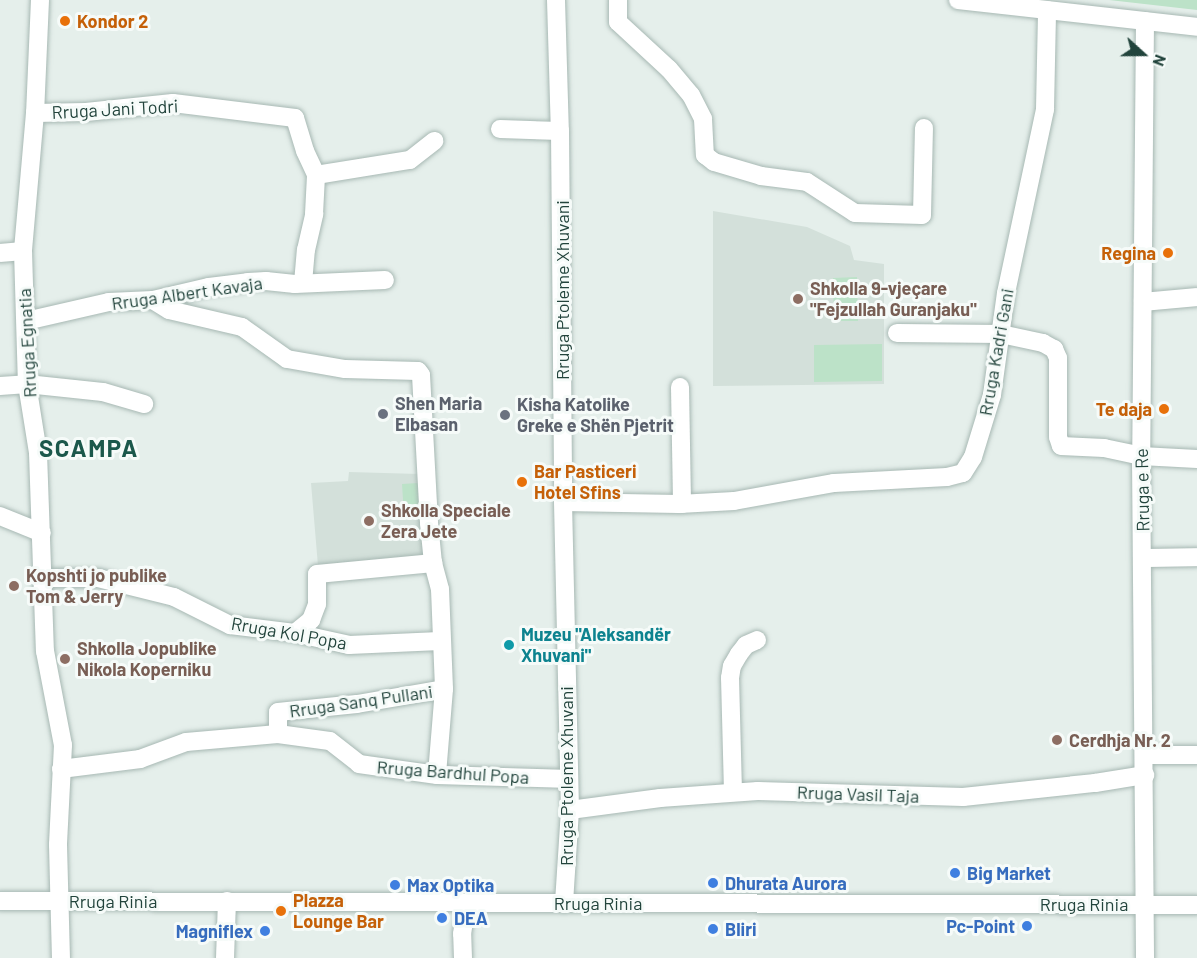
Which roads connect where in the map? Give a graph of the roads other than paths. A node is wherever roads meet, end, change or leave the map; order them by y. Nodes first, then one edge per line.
1 (40, 0) edge
2 (556, 0) edge
3 (618, 0) edge
4 (958, 0) edge
5 (1047, 10) junction
6 (1145, 21) junction
7 (1197, 27) edge
8 (35, 113) junction
9 (924, 128) dead end
10 (500, 129) dead end
11 (560, 131) junction
12 (434, 141) dead end
13 (316, 175) junction
14 (23, 251) junction
15 (0, 253) edge
16 (386, 280) dead end
17 (303, 283) junction
18 (1197, 297) edge
19 (153, 300) junction
20 (1143, 302) junction
21 (26, 321) junction
22 (897, 333) dead end
23 (1001, 334) junction
24 (27, 384) junction
25 (0, 386) edge
26 (680, 387) dead end
27 (144, 404) dead end
28 (1141, 456) junction
29 (1197, 459) edge
30 (563, 502) junction
31 (682, 504) junction
32 (0, 516) edge
33 (42, 533) junction
34 (1197, 557) edge
35 (1142, 558) junction
36 (433, 563) junction
37 (44, 578) junction
38 (296, 633) junction
39 (757, 639) dead end
40 (440, 641) junction
41 (444, 689) junction
42 (278, 734) junction
43 (1145, 755) junction
44 (1197, 755) edge
45 (61, 769) junction
46 (1145, 774) junction
47 (437, 775) junction
48 (569, 779) junction
49 (733, 792) junction
50 (570, 810) junction
51 (57, 900) junction
52 (0, 901) edge
53 (227, 902) junction
54 (467, 903) junction
55 (564, 904) junction
56 (1144, 904) junction
57 (1197, 905) edge
58 (61, 958) edge
59 (225, 958) edge
60 (463, 958) edge
61 (1145, 958) edge

1 - 8 street, Rruga Egnatia
2 - 11 street, Rruga Ptoleme Xhuvani
3 - 9 street
4 - 5 street
5 - 6 street
5 - 23 street, Rruga Kadri Gani
6 - 7 street
6 - 20 street, Rruga e Re
8 - 13 street, Rruga Jani Todri
8 - 14 street, Rruga Egnatia
10 - 11 street
11 - 30 street, Rruga Ptoleme Xhuvani
12 - 13 street
13 - 17 street
14 - 15 street
14 - 21 street, Rruga Egnatia
16 - 17 street, Rruga Albert Kavaja
17 - 19 street, Rruga Albert Kavaja
18 - 20 street
19 - 21 street, Rruga Albert Kavaja
19 - 36 street
20 - 28 street, Rruga e Re
21 - 24 street, Rruga Egnatia
22 - 23 street
23 - 28 street
23 - 31 street, Rruga Kadri Gani
24 - 25 street
24 - 27 street
24 - 33 street, Rruga Egnatia
26 - 31 street
28 - 29 street
28 - 35 street, Rruga e Re
30 - 31 street, Rruga Kadri Gani
30 - 48 street, Rruga Ptoleme Xhuvani
32 - 33 street
33 - 37 street, Rruga Egnatia
34 - 35 street
35 - 43 street, Rruga e Re
36 - 38 street
36 - 40 street
37 - 38 street, Rruga Kol Popa
37 - 45 street, Rruga Egnatia
38 - 40 street, Rruga Kol Popa
39 - 49 street
40 - 41 street
41 - 42 street, Rruga Sanq Pullani
41 - 47 street
42 - 45 street, Rruga Bardhul Popa
42 - 47 street, Rruga Bardhul Popa
43 - 44 street
43 - 46 street, Rruga e Re
45 - 51 street, Rruga Egnatia
46 - 49 street, Rruga Vasil Taja
46 - 56 street, Rruga e Re
47 - 48 street, Rruga Bardhul Popa
48 - 50 street, Rruga Ptoleme Xhuvani
49 - 50 street, Rruga Vasil Taja
50 - 55 street, Rruga Ptoleme Xhuvani
51 - 52 street, Rruga Rinia
51 - 53 street, Rruga Rinia
51 - 58 street, Rruga Egnatia
53 - 54 street, Rruga Rinia
53 - 59 street
54 - 55 street, Rruga Rinia
54 - 60 street
55 - 56 street, Rruga Rinia
56 - 57 street, Rruga Rinia
56 - 61 street, Rruga e Re

